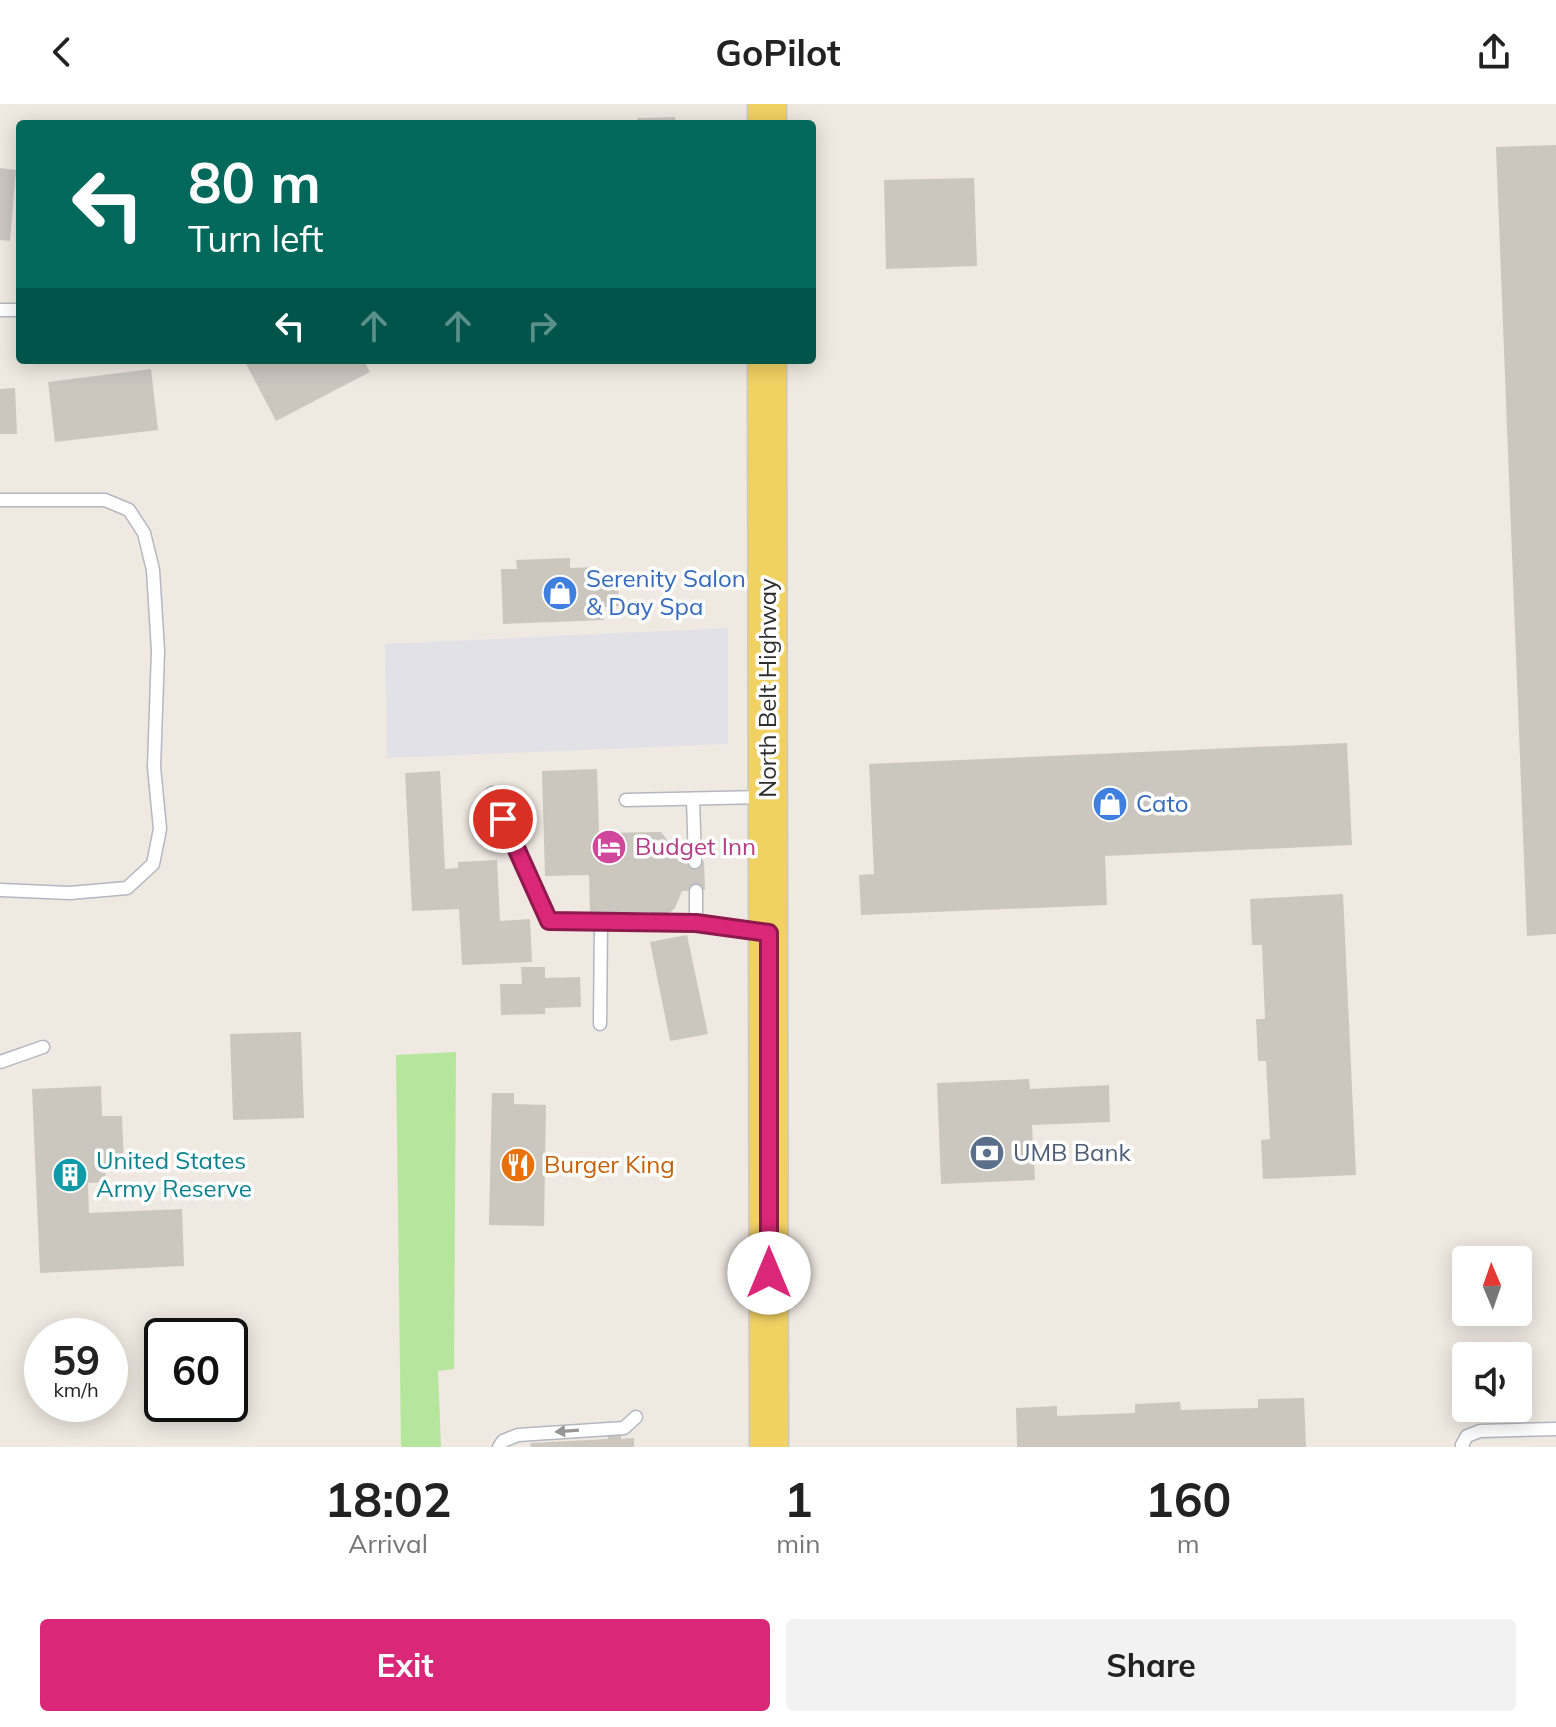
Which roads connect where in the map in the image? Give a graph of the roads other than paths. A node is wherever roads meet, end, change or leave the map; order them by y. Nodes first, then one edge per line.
1 (767, 364) edge
2 (0, 500) edge
3 (492, 793) dead end
4 (768, 797) junction
5 (693, 799) junction
6 (626, 800) dead end
7 (695, 862) dead end
8 (0, 890) edge
9 (696, 891) dead end
10 (601, 923) junction
11 (696, 923) junction
12 (769, 933) junction
13 (600, 1024) dead end
14 (43, 1047) dead end
15 (0, 1062) edge
16 (636, 1417) dead end
17 (1556, 1429) edge
18 (499, 1447) edge
19 (769, 1447) edge
20 (1463, 1447) edge

1 - 4 main road, North Belt Highway
2 - 8 lane
3 - 10 lane
4 - 5 lane
4 - 12 main road, North Belt Highway
5 - 6 lane
5 - 7 lane
9 - 11 lane
10 - 11 lane
10 - 13 lane
11 - 12 lane
12 - 19 main road, North Belt Highway
14 - 15 lane
16 -> 18 lane
17 - 20 lane

